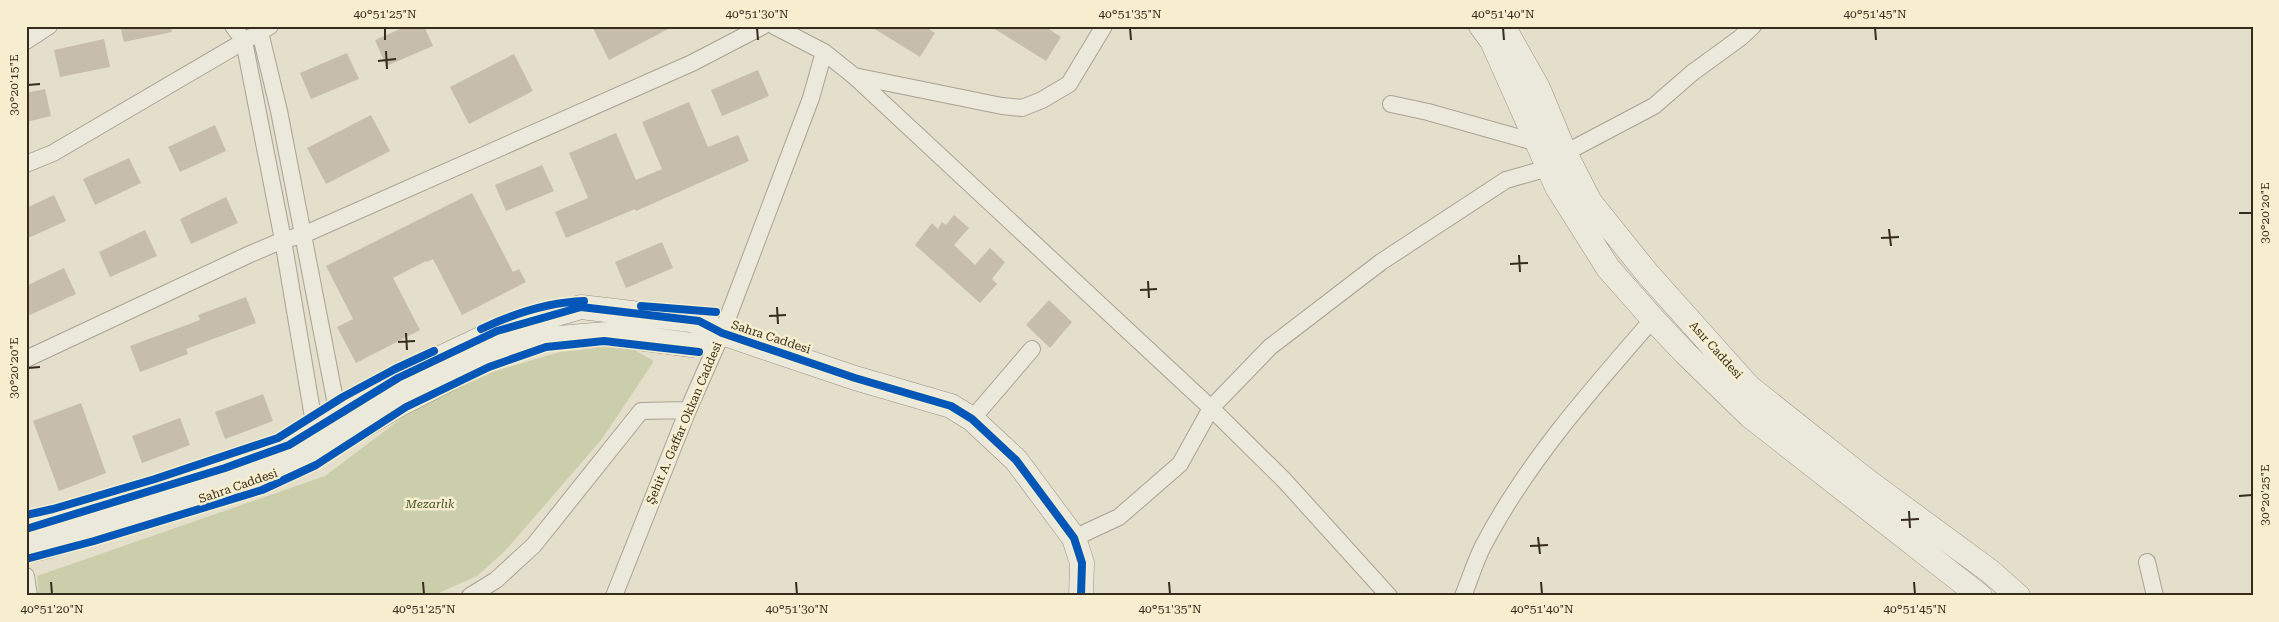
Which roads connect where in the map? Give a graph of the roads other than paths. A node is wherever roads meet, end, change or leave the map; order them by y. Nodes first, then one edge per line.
1 (49, 26) edge
2 (233, 26) edge
3 (763, 26) edge
4 (774, 26) edge
5 (1104, 26) edge
6 (1481, 26) edge
7 (1503, 26) edge
8 (1753, 26) edge
9 (262, 28) edge
10 (26, 41) edge
11 (244, 41) junction
12 (824, 52) junction
13 (854, 76) junction
14 (1391, 104) dead end
15 (1538, 144) junction
16 (1556, 160) junction
17 (26, 164) edge
18 (303, 235) junction
19 (283, 240) junction
20 (1653, 319) junction
21 (722, 333) junction
22 (1032, 349) dead end
23 (26, 359) edge
24 (1211, 408) junction
25 (688, 410) junction
26 (338, 415) junction
27 (972, 419) junction
28 (315, 429) junction
29 (26, 529) edge
30 (1074, 538) junction
31 (26, 550) edge
32 (2147, 562) dead end
33 (26, 576) edge
34 (29, 596) edge
35 (470, 596) edge
36 (614, 596) edge
37 (1081, 596) edge
38 (1389, 596) edge
39 (1464, 596) edge
40 (1980, 596) edge
41 (2018, 596) edge
42 (2155, 596) edge

1 - 10 street
2 - 11 street
3 - 18 street
4 - 12 street
5 - 13 street
6 - 15 street, Asır Caddesi
7 - 16 street, Asır Caddesi
8 - 16 street
9 - 11 street
9 - 18 street
11 - 17 street
11 - 19 street
12 - 13 street
12 - 21 street, Şehit A. Gaffar Okkan Caddesi
13 - 24 street
14 - 15 street
15 - 16 street, Asır Caddesi
16 - 20 street, Asır Caddesi
16 - 24 street
16 - 41 street, Asır Caddesi
18 - 19 street
18 - 26 street
19 - 23 street
19 - 28 street
20 - 39 street
20 - 40 street, Asır Caddesi
21 - 25 street, Şehit A. Gaffar Okkan Caddesi
21 - 26 street, Sahra Caddesi
21 - 27 street, Sahra Caddesi
21 - 31 street, Sahra Caddesi
22 - 27 street
24 - 30 street
24 - 38 street
25 - 35 street
25 - 36 street, Şehit A. Gaffar Okkan Caddesi
26 - 28 street, Sahra Caddesi
27 - 30 street, Sahra Caddesi
28 - 29 street, Sahra Caddesi
30 - 37 street, Sahra Caddesi
32 - 42 street
33 - 34 street

